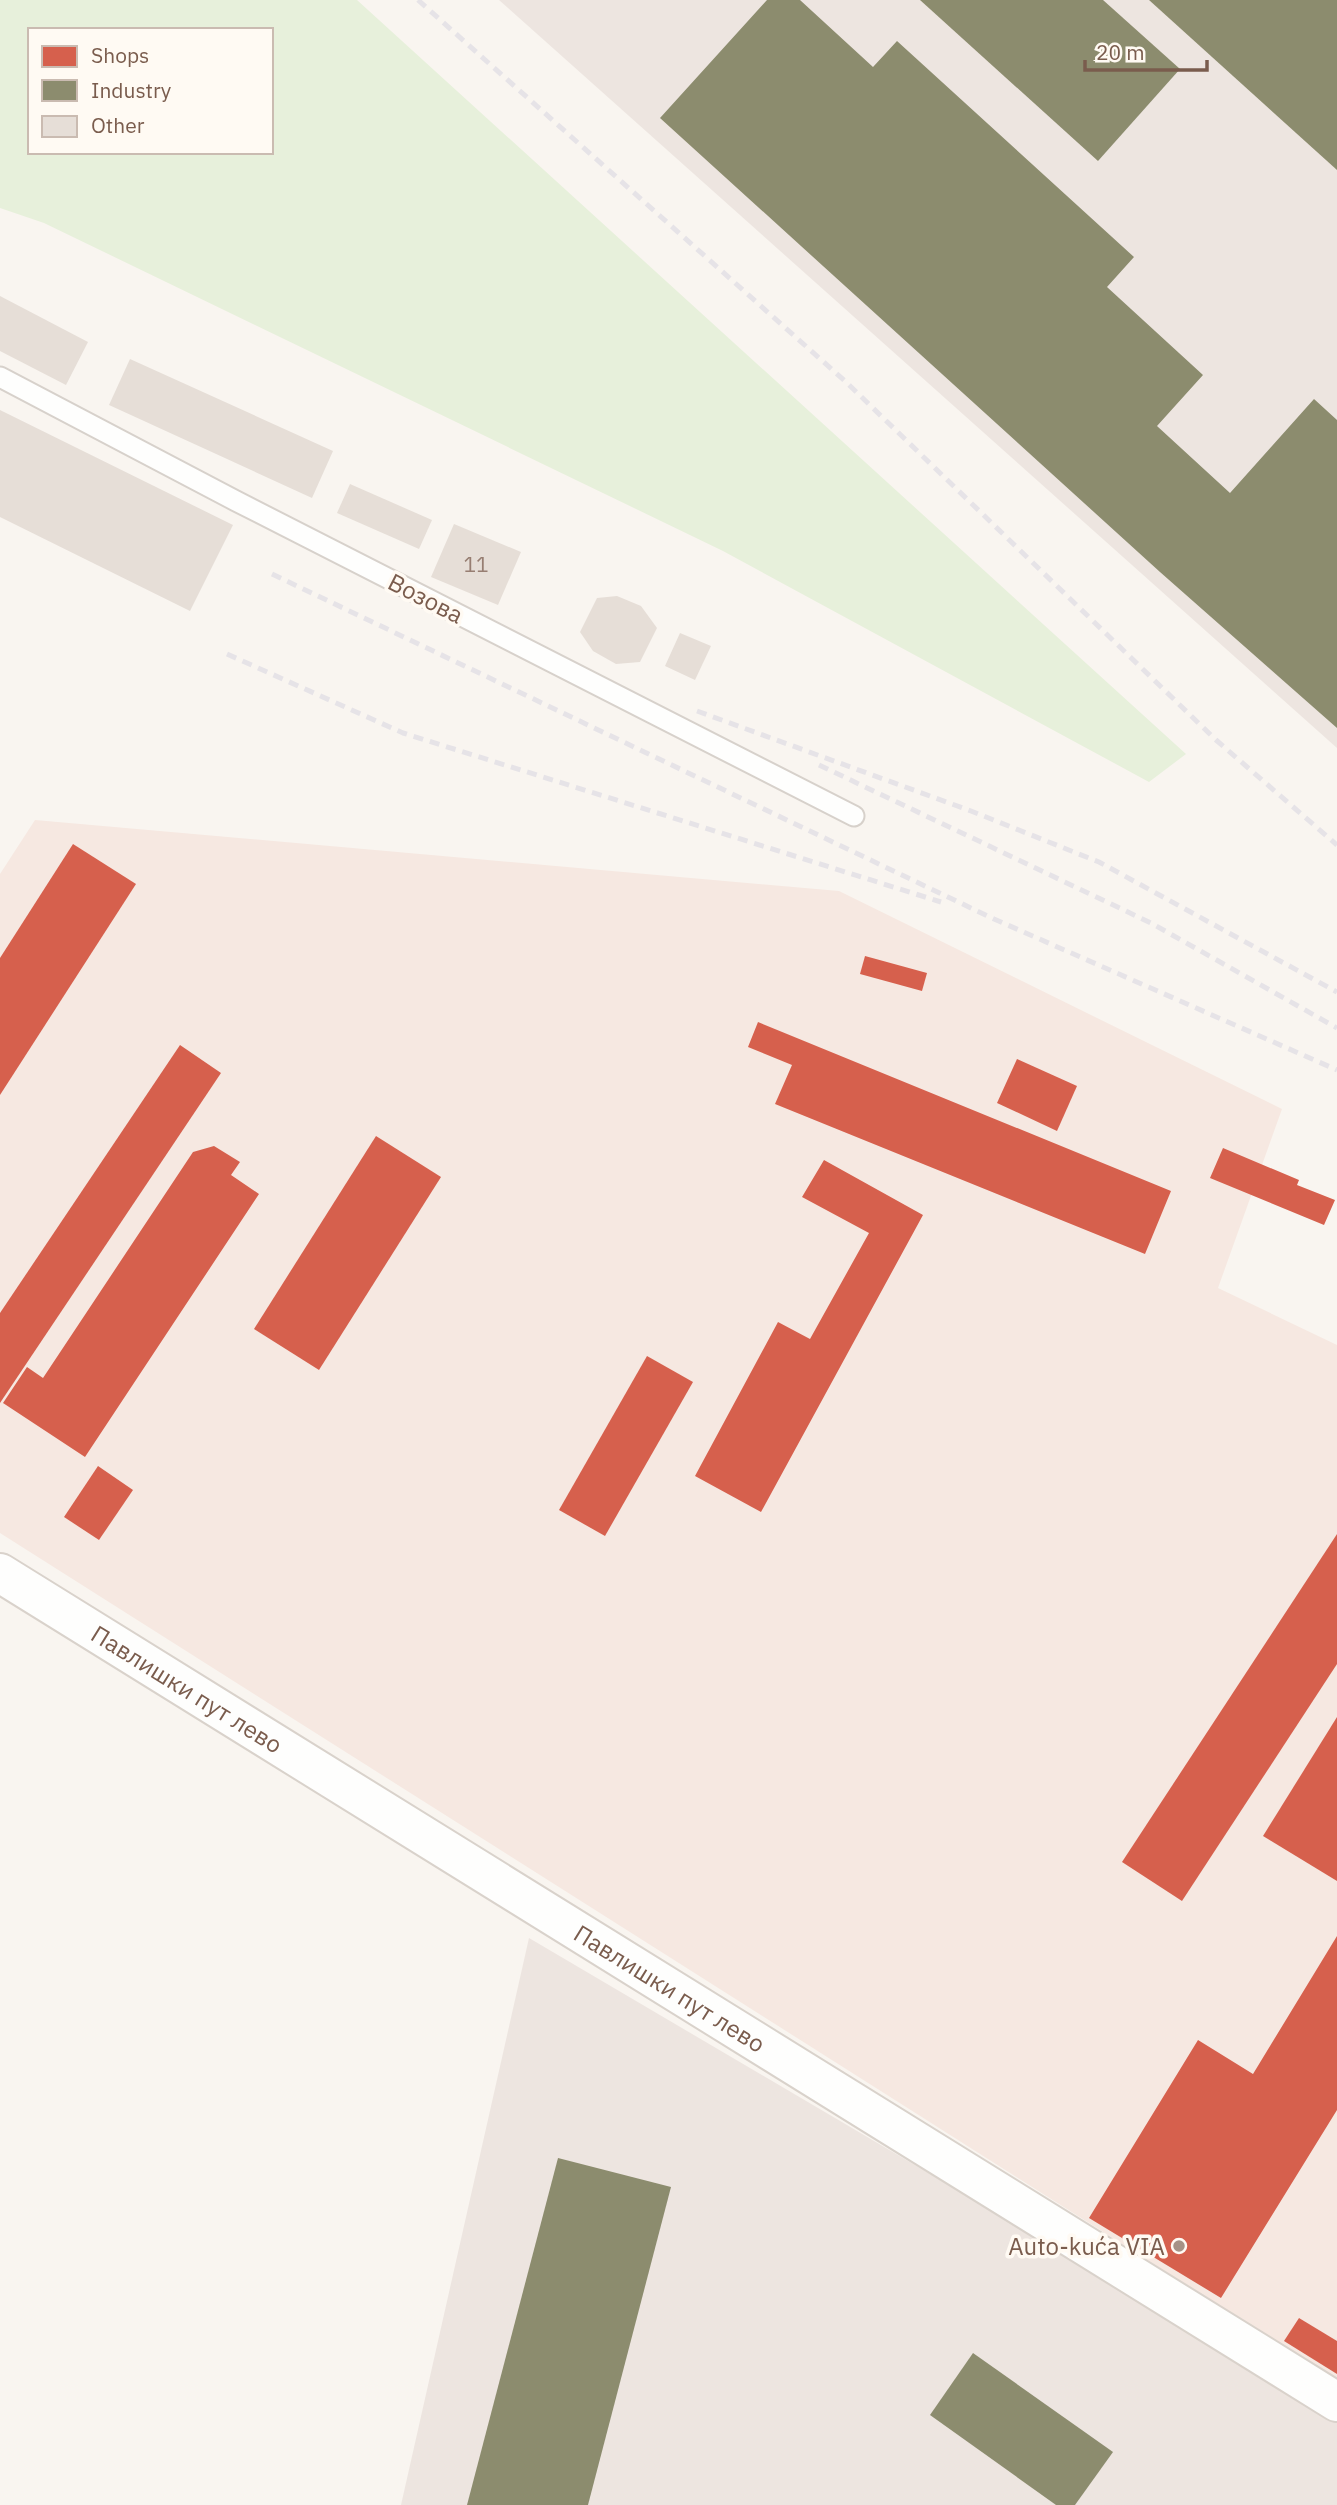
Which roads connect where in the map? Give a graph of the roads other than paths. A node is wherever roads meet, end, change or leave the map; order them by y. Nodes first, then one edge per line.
1 (0, 377) edge
2 (854, 816) dead end
3 (0, 1573) edge
4 (1337, 2402) edge

1 - 2 lane, Возова
3 - 4 street, Павлишки пут лево

